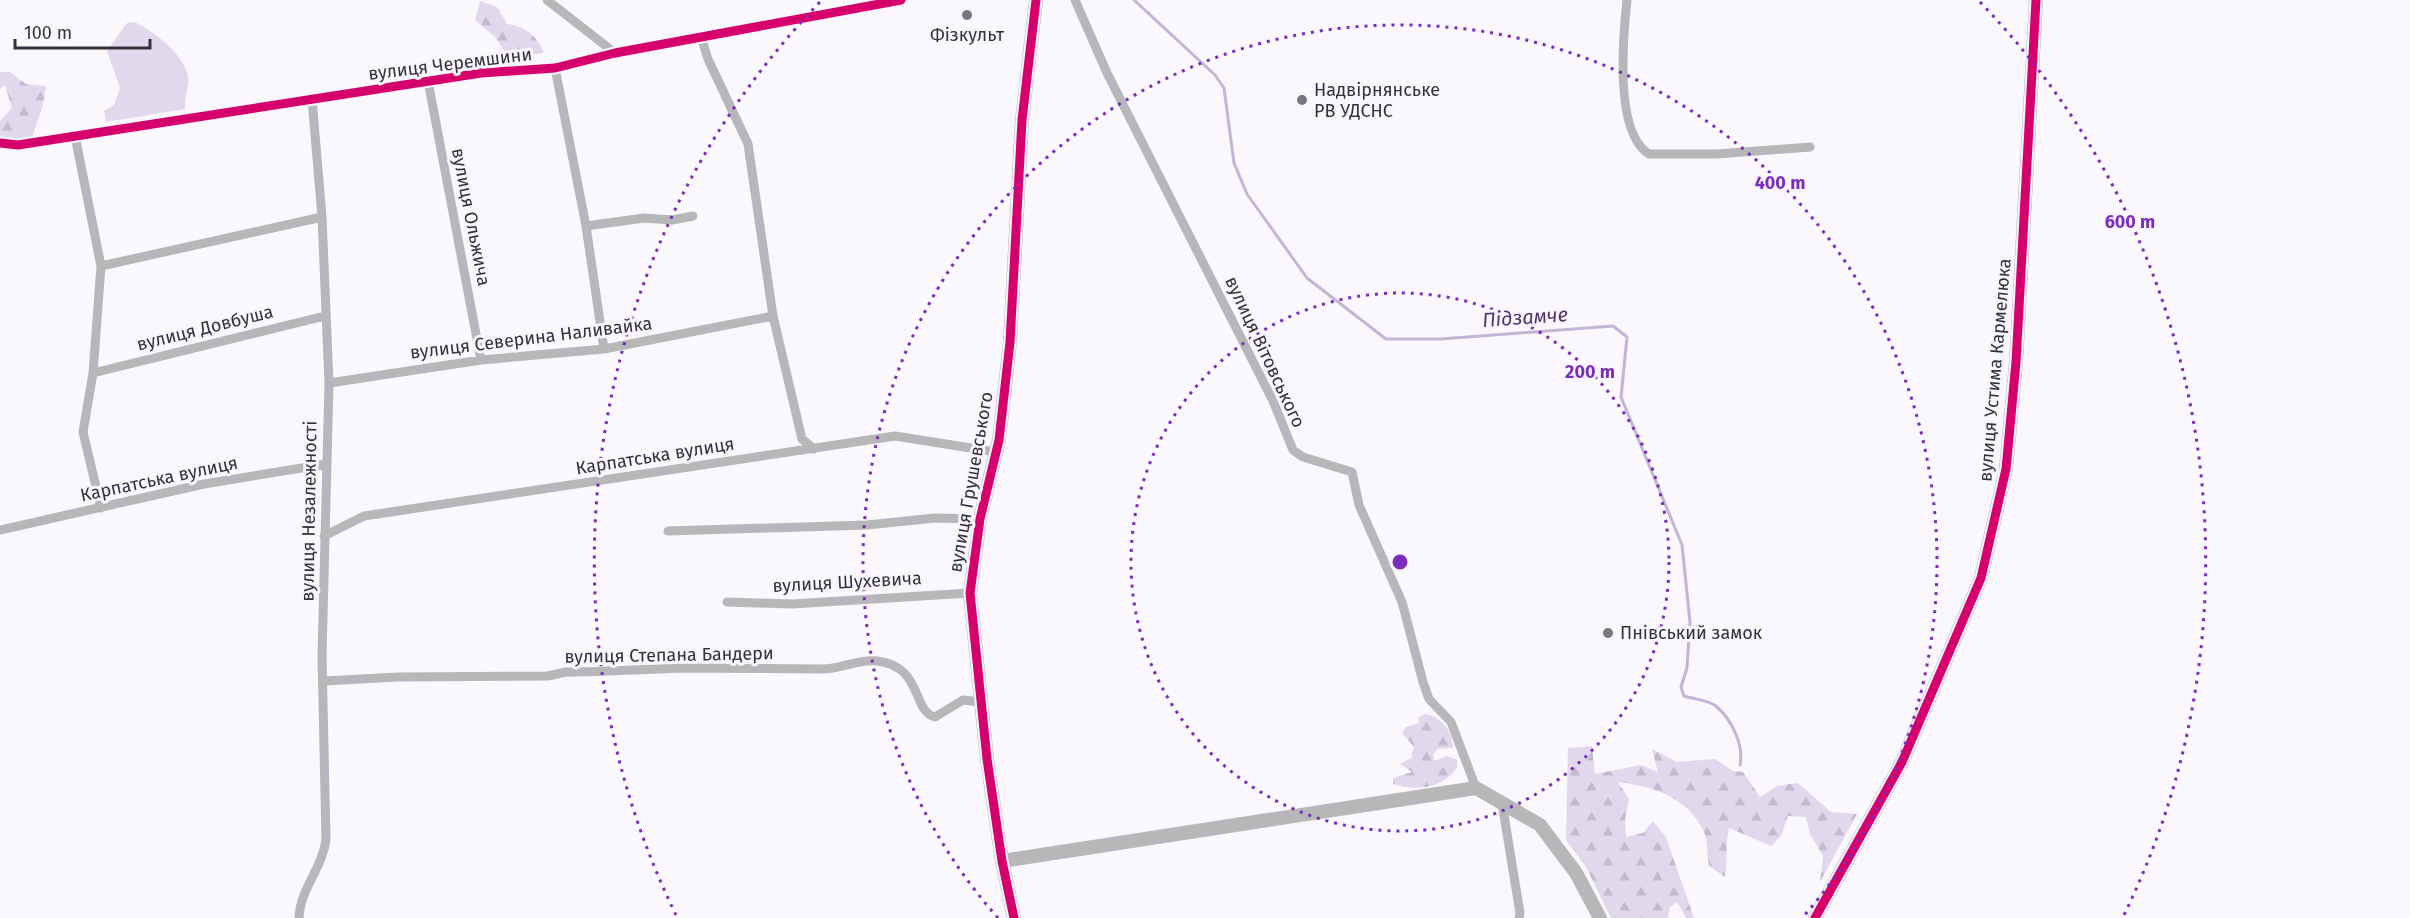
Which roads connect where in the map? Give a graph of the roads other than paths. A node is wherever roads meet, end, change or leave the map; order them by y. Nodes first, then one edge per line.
1 (548, 0) edge
2 (901, 0) edge
3 (1036, 0) edge
4 (1075, 0) edge
5 (1627, 0) edge
6 (2036, 0) edge
7 (872, 3) edge
8 (701, 37) junction
9 (615, 53) junction
10 (555, 68) junction
11 (428, 81) junction
12 (312, 99) junction
13 (75, 136) junction
14 (0, 143) edge
15 (1810, 147) dead end
16 (693, 216) dead end
17 (322, 217) junction
18 (586, 226) junction
19 (101, 266) junction
20 (325, 316) junction
21 (773, 316) junction
22 (604, 349) junction
23 (481, 360) junction
24 (93, 373) junction
25 (329, 383) junction
26 (814, 449) junction
27 (996, 452) junction
28 (326, 464) junction
29 (101, 508) junction
30 (980, 519) junction
31 (0, 530) edge
32 (668, 531) dead end
33 (324, 536) junction
34 (970, 593) junction
35 (727, 602) dead end
36 (324, 681) junction
37 (981, 702) junction
38 (1476, 788) junction
39 (1502, 803) junction
40 (1002, 861) junction
41 (299, 918) edge
42 (1014, 918) edge
43 (1519, 918) edge
44 (1600, 918) edge
45 (1815, 918) edge

1 - 9 street
2 - 7 street, вулиця Черемшини
3 - 27 street, вулиця Грушевського
4 - 38 street, вулиця Вітовського
5 - 15 street
6 - 45 street, вулиця Устима Кармелюка
7 - 8 street, вулиця Черемшини
8 - 9 street, вулиця Черемшини
8 - 21 street
9 - 10 street, вулиця Черемшини
10 - 11 street, вулиця Черемшини
10 - 18 street
11 - 12 street, вулиця Черемшини
11 - 23 street, вулиця Ольжича
12 - 13 street, вулиця Черемшини
12 - 17 street, вулиця Незалежності
13 - 14 street, вулиця Черемшини
13 - 19 street
16 - 18 street
17 - 19 street
17 - 20 street, вулиця Незалежності
18 - 22 street
19 - 24 street
20 - 24 street, вулиця Довбуша
20 - 25 street, вулиця Незалежності
21 - 22 street, вулиця Северина Наливайка
21 - 26 street
22 - 23 street, вулиця Северина Наливайка
23 - 25 street, вулиця Северина Наливайка
24 - 29 street
25 - 28 street, вулиця Незалежності
26 - 27 street, Карпатська вулиця
26 - 33 street, Карпатська вулиця
27 - 30 street, вулиця Грушевського
28 - 29 street, Карпатська вулиця
28 - 33 street, вулиця Незалежності
29 - 31 street, Карпатська вулиця
30 - 32 street
30 - 34 street, вулиця Грушевського
33 - 36 street, вулиця Незалежності
34 - 35 street, вулиця Шухевича
34 - 37 street, вулиця Грушевського
36 - 37 street, вулиця Степана Бандери
36 - 41 street, вулиця Незалежності
37 - 40 street, вулиця Грушевського
38 - 39 street
38 - 40 street
39 - 43 street
39 - 44 street
40 - 42 street, вулиця Грушевського

